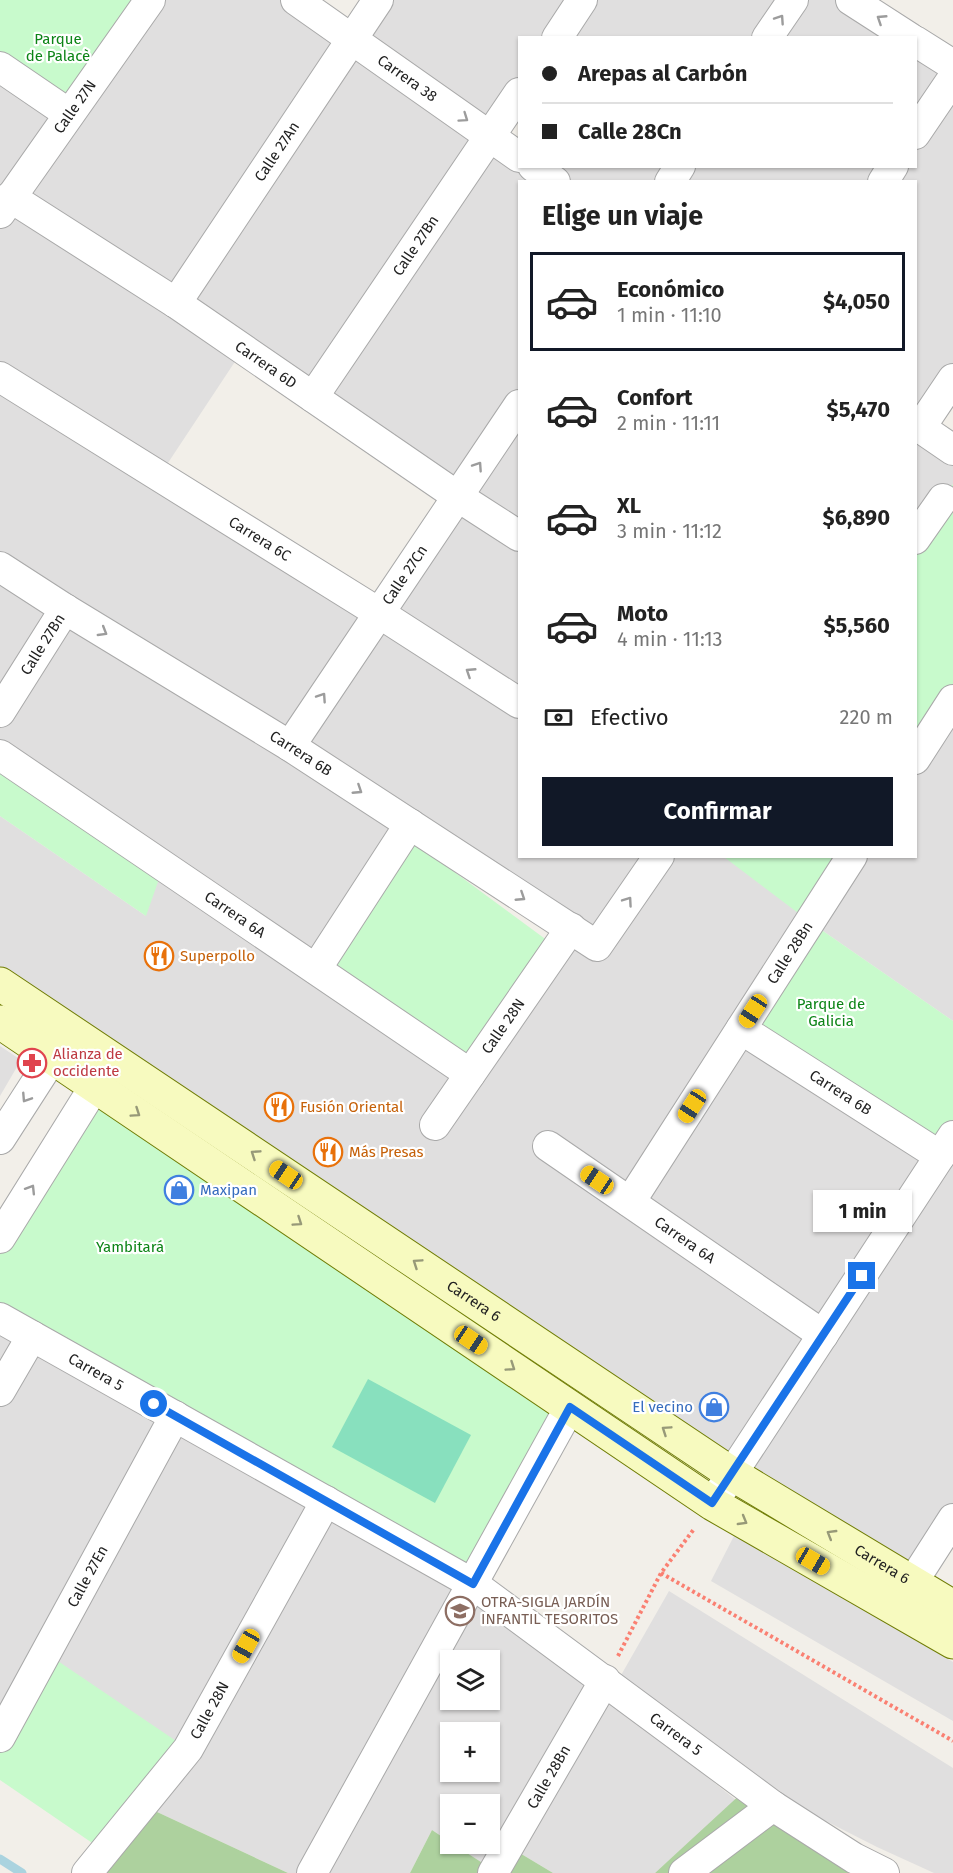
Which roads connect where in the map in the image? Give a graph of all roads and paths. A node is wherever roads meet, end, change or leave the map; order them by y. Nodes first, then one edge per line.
1 (150, 0) edge
2 (296, 0) edge
3 (378, 0) edge
4 (582, 0) edge
5 (793, 0) edge
6 (851, 0) edge
7 (558, 36) edge
8 (768, 36) edge
9 (907, 36) edge
10 (352, 39) junction
11 (917, 42) edge
12 (953, 65) edge
13 (0, 67) edge
14 (953, 78) edge
15 (518, 94) edge
16 (69, 114) junction
17 (917, 131) edge
18 (490, 136) junction
19 (518, 156) edge
20 (536, 168) edge
21 (552, 180) edge
22 (5, 205) edge
23 (176, 303) junction
24 (0, 377) edge
25 (953, 379) edge
26 (313, 397) junction
27 (518, 406) edge
28 (917, 426) edge
29 (953, 450) edge
30 (457, 496) junction
31 (943, 500) dead end
32 (518, 535) edge
33 (917, 536) edge
34 (0, 567) edge
35 (65, 609) junction
36 (379, 613) junction
37 (953, 700) edge
38 (518, 702) edge
39 (0, 712) edge
40 (290, 746) junction
41 (0, 755) edge
42 (917, 756) edge
43 (410, 824) junction
44 (658, 858) edge
45 (851, 858) edge
46 (571, 928) junction
47 (316, 969) junction
48 (0, 984) edge
49 (0, 1022) edge
50 (741, 1029) junction
51 (61, 1044) junction
52 (112, 1058) junction
53 (470, 1074) junction
54 (96, 1086) junction
55 (435, 1125) dead end
56 (0, 1139) edge
57 (548, 1146) dead end
58 (946, 1146) edge
59 (630, 1202) junction
60 (0, 1238) edge
61 (0, 1318) edge
62 (823, 1335) junction
63 (32, 1336) junction
64 (0, 1391) edge
65 (570, 1407) junction
66 (175, 1416) junction
67 (732, 1474) junction
68 (326, 1502) junction
69 (712, 1503) junction
70 (953, 1519) edge
71 (661, 1573) junction
72 (912, 1582) junction
73 (473, 1584) junction
74 (953, 1607) edge
75 (953, 1642) edge
76 (605, 1680) junction
77 (0, 1737) edge
78 (953, 1741) edge
79 (773, 1806) junction
80 (87, 1873) edge
81 (312, 1873) edge
82 (493, 1873) edge
83 (684, 1873) edge
84 (884, 1873) edge

1 - 16 street, Calle 27N
2 - 10 street, Carrera 38
3 - 10 street, Calle 27An
4 - 7 street
8 -> 5 street
9 -> 6 street
10 -> 18 street, Carrera 38
10 - 23 street, Calle 27An
11 - 12 street
13 - 16 street
14 - 17 street
15 - 18 street, Calle 27Bn
16 - 22 street, Calle 27N
18 - 19 street, Carrera 38
18 - 26 street, Calle 27Bn
20 - 21 street
22 - 23 street, Carrera 6D
23 - 26 street, Carrera 6D
24 - 36 street, Carrera 6C
25 - 28 street
26 - 30 street, Carrera 6D
30 -> 27 street, Calle 27Cn
28 - 29 street
30 - 32 street, Carrera 6D
30 - 36 street, Calle 27Cn
31 - 33 street
34 - 35 street, Carrera 6B
35 - 39 street, Calle 27Bn
35 -> 40 street, Carrera 6B
38 -> 36 street, Carrera 6C
40 -> 36 street, Calle 27Cn
37 - 42 street
40 -> 43 street, Carrera 6B
41 - 47 street, Carrera 6A
43 -> 46 street, Carrera 6B
43 - 47 street
46 -> 44 street, Carrera 6B
45 - 50 street, Calle 28Bn
46 - 53 street, Calle 28N
47 - 53 street, Carrera 6A
48 - 51 main road, Carrera 6
49 - 51 main road, Carrera 6
50 - 58 street, Carrera 6B
50 - 59 street, Calle 28Bn
51 - 52 main road, Carrera 6
51 - 54 main road, Carrera 6
51 -> 56 street
52 - 54 street
67 -> 52 main road, Carrera 6
53 - 55 street, Calle 28N
60 -> 54 street
54 -> 65 main road, Carrera 6
57 - 59 street, Carrera 6A
58 - 62 street
59 - 62 street, Carrera 6A
61 - 63 street, Carrera 5
62 - 67 street
63 - 64 street
63 - 66 street, Carrera 5
65 - 69 main road, Carrera 6
65 - 73 street
66 - 68 street, Carrera 5
66 - 77 street, Calle 27En
67 - 69 street
72 -> 67 main road, Carrera 6
68 - 73 street, Carrera 5
68 - 80 street, Calle 28N
69 - 71 path
69 -> 75 main road, Carrera 6
70 - 72 street
71 - 76 path
71 - 78 path
72 - 74 main road, Carrera 6
73 - 76 street, Carrera 5
73 - 81 street
76 - 79 street, Carrera 5
76 - 82 street, Calle 28Bn
79 - 83 street
79 - 84 street, Carrera 5

